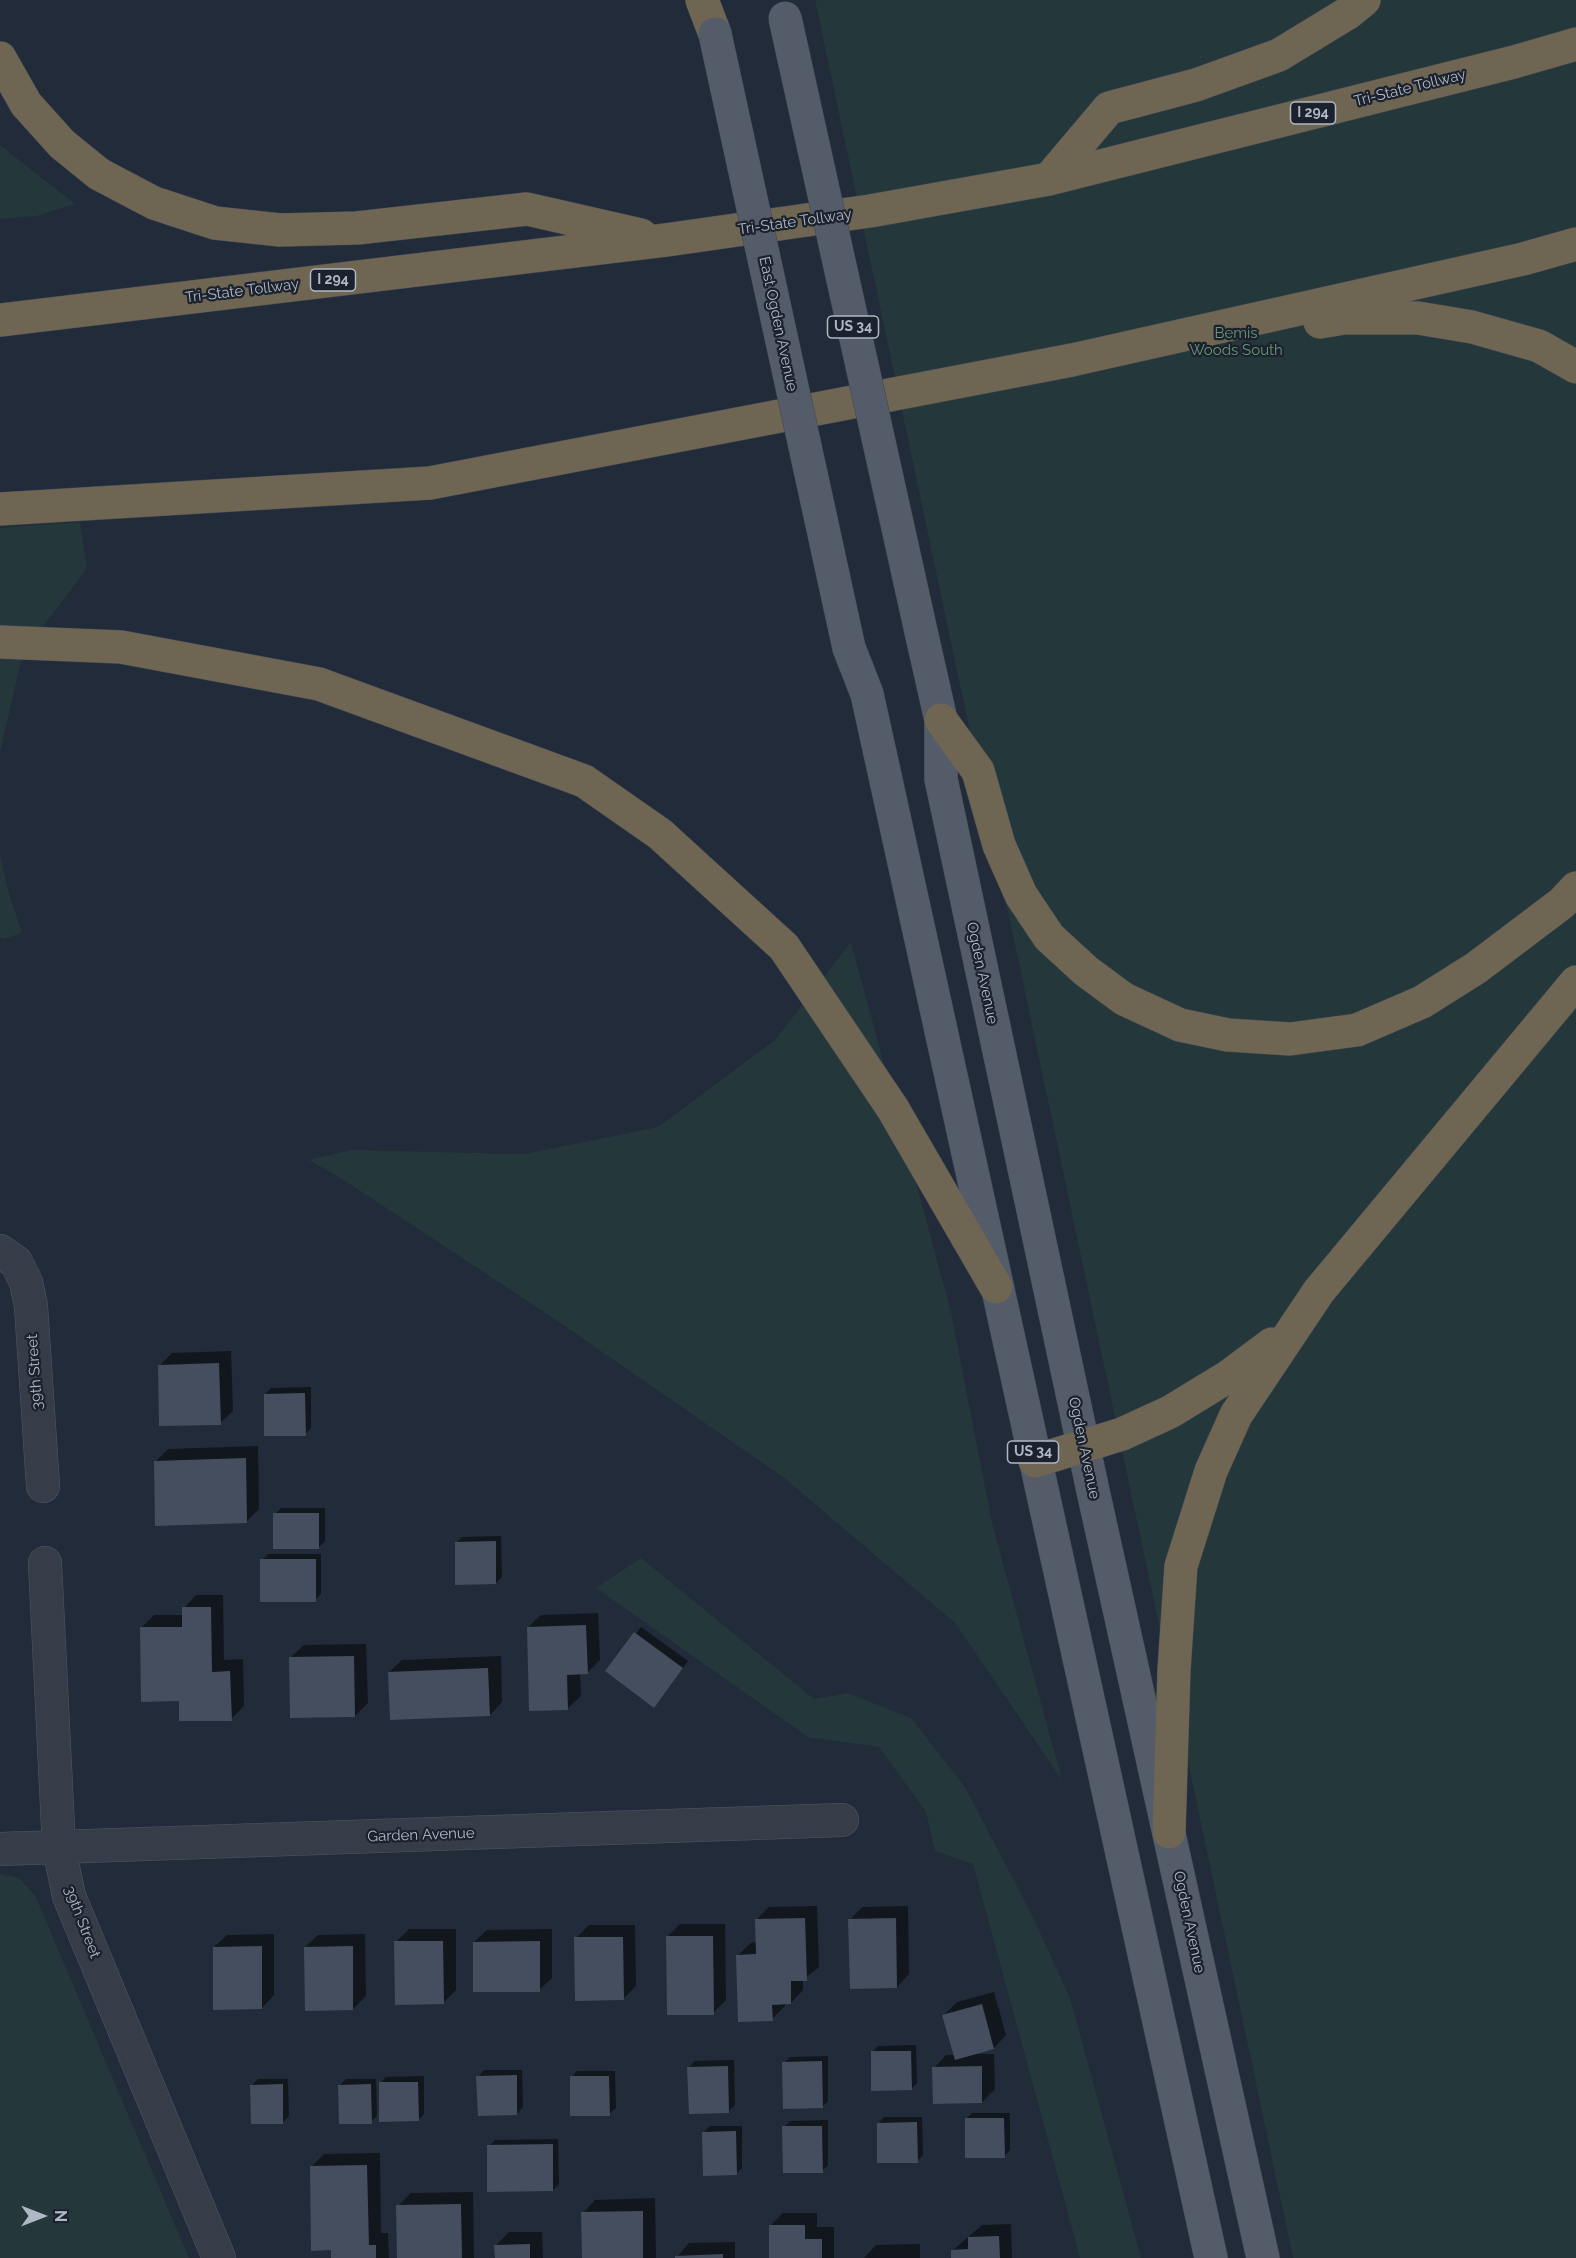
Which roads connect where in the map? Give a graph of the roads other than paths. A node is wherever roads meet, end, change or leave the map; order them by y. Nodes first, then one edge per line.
1 (702, 0) edge
2 (711, 0) edge
3 (1364, 0) edge
4 (783, 6) edge
5 (715, 34) junction
6 (1576, 44) edge
7 (0, 58) edge
8 (1049, 179) junction
9 (666, 240) junction
10 (1576, 244) edge
11 (0, 320) edge
12 (1072, 360) junction
13 (1576, 368) edge
14 (0, 509) edge
15 (0, 642) edge
16 (941, 720) junction
17 (1576, 888) edge
18 (1576, 982) edge
19 (8, 1256) edge
20 (996, 1287) junction
21 (1290, 1331) junction
22 (1084, 1448) junction
23 (1035, 1461) junction
24 (43, 1486) dead end
25 (45, 1563) dead end
26 (842, 1820) dead end
27 (1169, 1832) junction
28 (59, 1848) junction
29 (0, 1849) edge
30 (219, 2258) edge
31 (1211, 2258) edge
32 (1263, 2258) edge

1 - 5 highway
2 - 5 main road, East Ogden Avenue / US 34
3 - 8 highway
4 - 16 main road, Ogden Avenue / US 34, bridge
5 - 20 main road, East Ogden Avenue / US 34, bridge
6 - 8 highway, Tri-State Tollway / I 294
7 - 9 highway
8 - 9 highway, Tri-State Tollway / I 294
9 - 11 highway, Tri-State Tollway / I 294
10 - 12 highway
12 - 13 highway
12 - 14 highway
15 - 20 highway
16 - 17 highway
16 - 22 main road, Ogden Avenue / US 34
18 - 21 highway
19 - 24 street, 39th Street
20 - 23 main road, US 34
21 - 22 highway
21 - 27 highway
22 - 23 highway
22 - 27 main road, Ogden Avenue / US 34
23 - 31 main road, US 34
25 - 28 street, 39th Street
26 - 28 street, Garden Avenue
27 - 32 main road, Ogden Avenue / US 34
28 - 29 street, Garden Avenue
28 - 30 street, 39th Street

